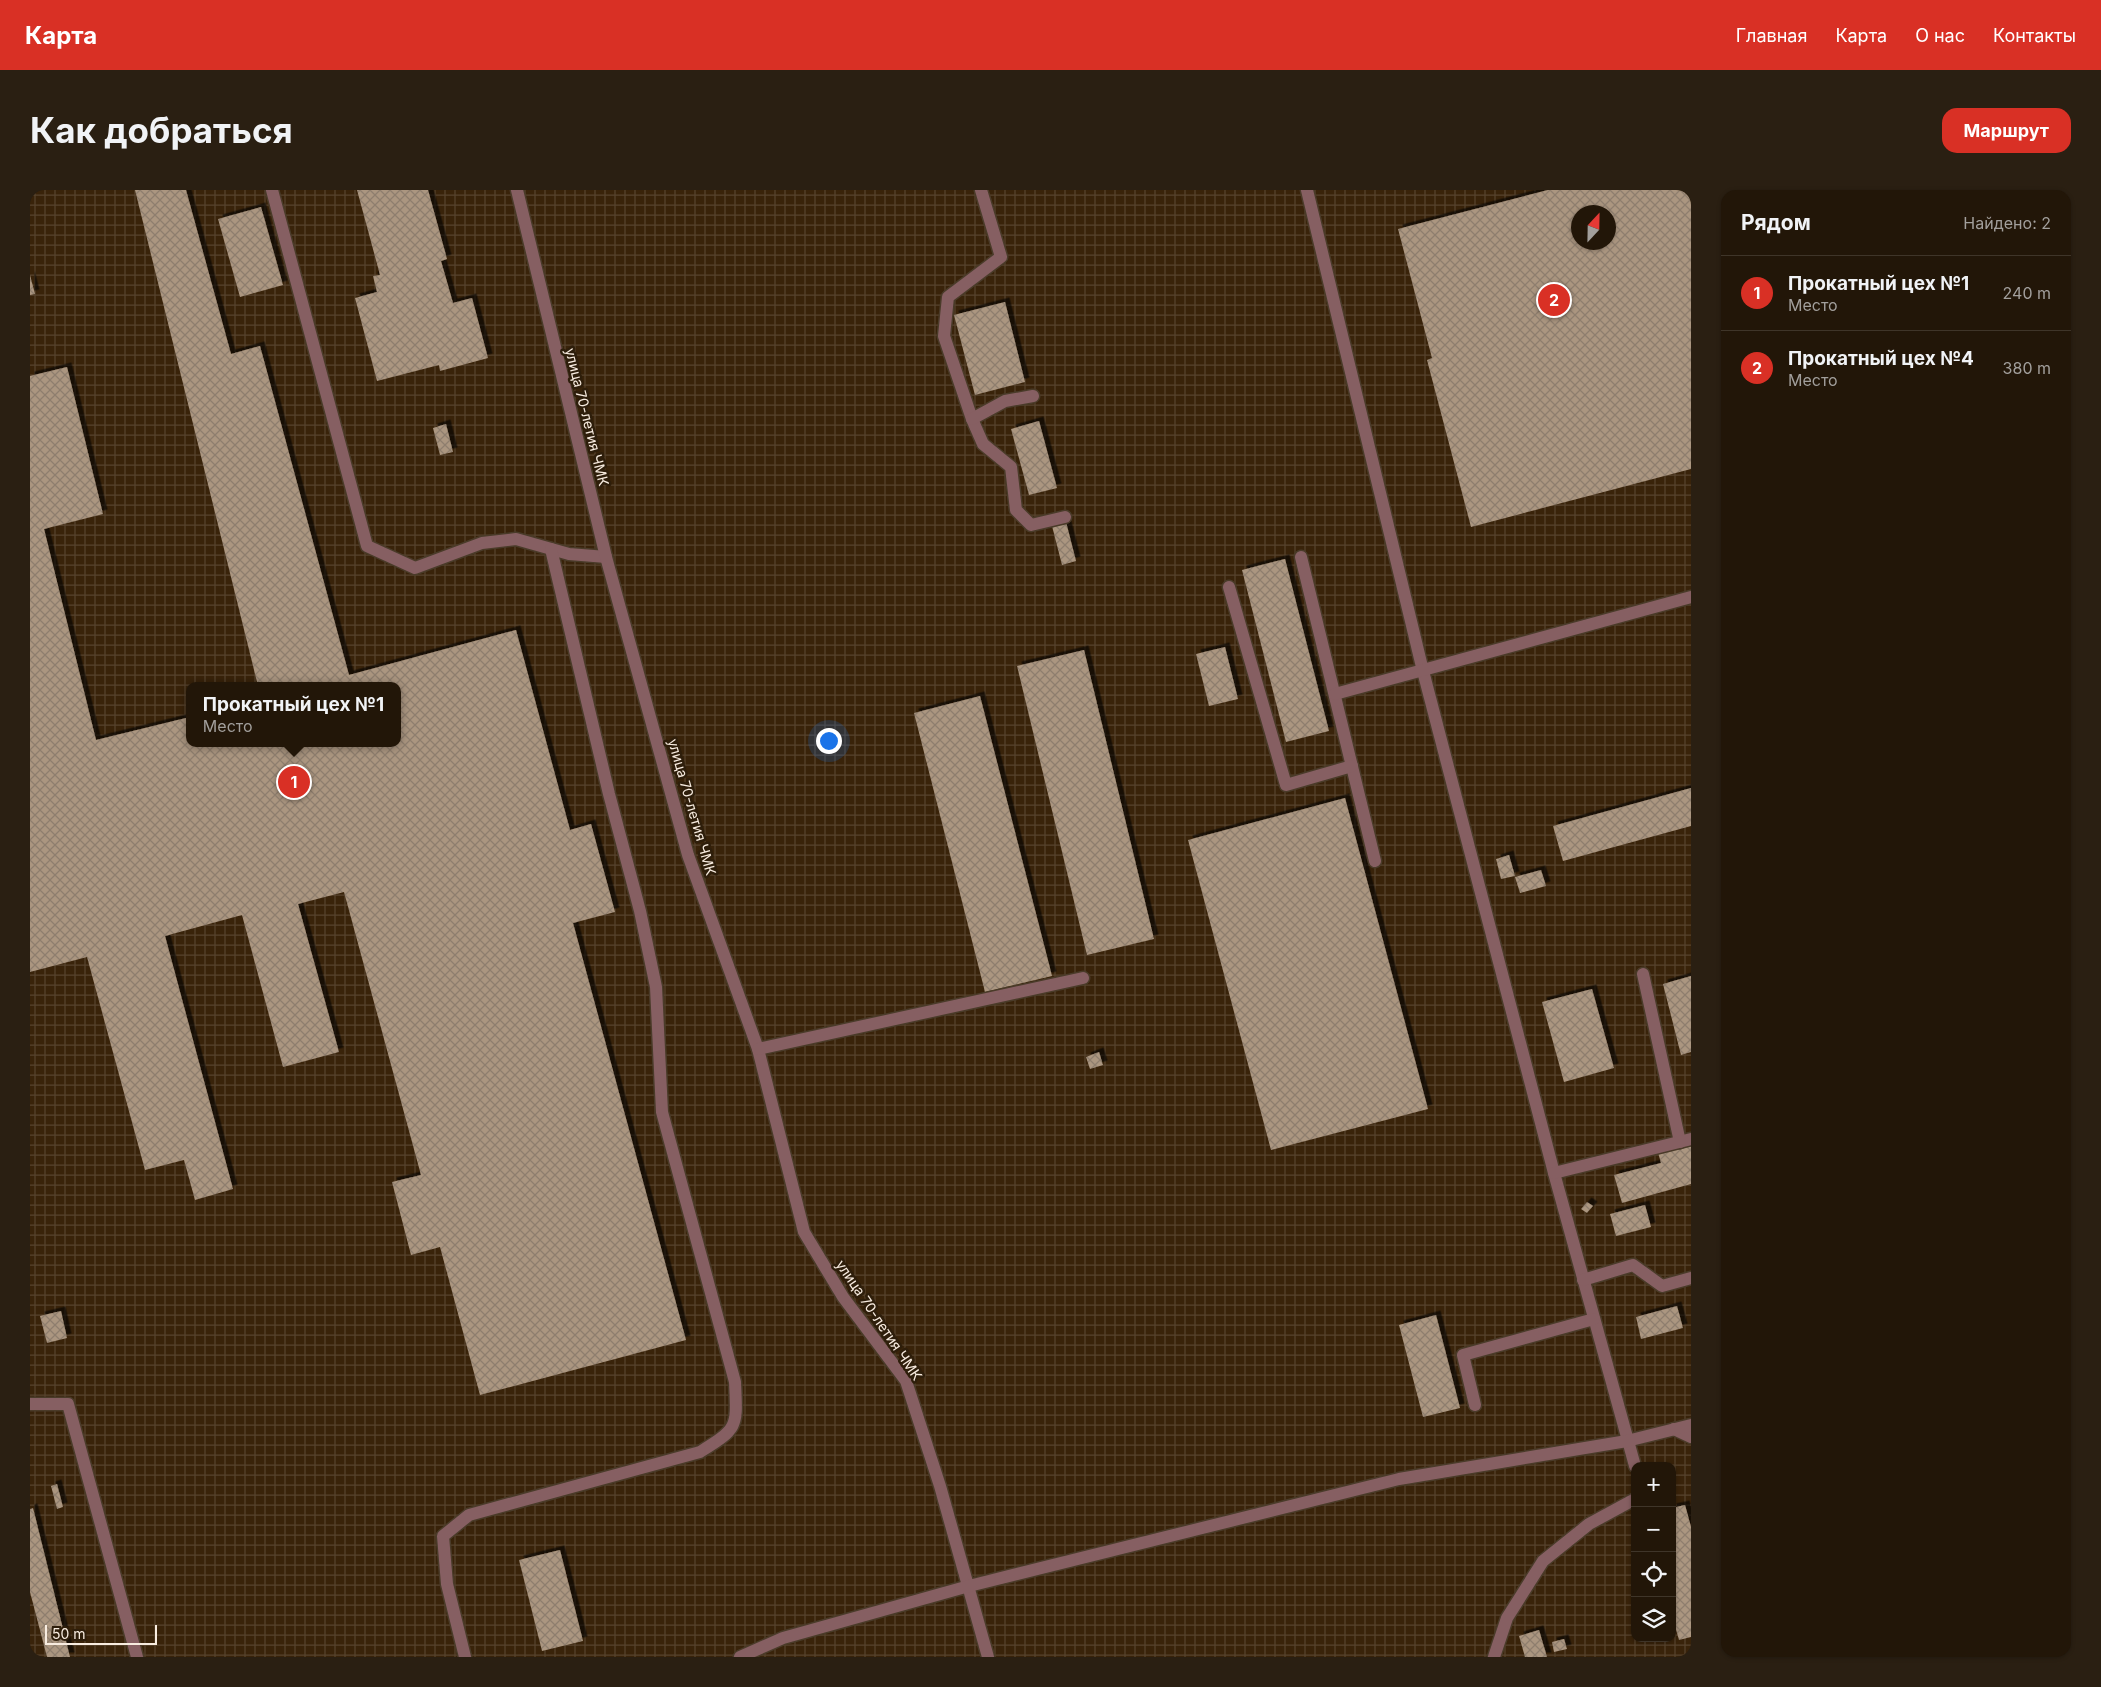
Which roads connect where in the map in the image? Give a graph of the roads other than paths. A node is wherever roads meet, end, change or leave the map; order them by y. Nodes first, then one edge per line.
1 (272, 190) edge
2 (517, 190) edge
3 (981, 190) edge
4 (1307, 190) edge
5 (1033, 396) dead end
6 (972, 419) junction
7 (1065, 517) dead end
8 (551, 549) junction
9 (1301, 557) dead end
10 (606, 558) junction
11 (1228, 587) dead end
12 (1691, 597) edge
13 (1423, 671) junction
14 (1335, 694) junction
15 (1352, 766) junction
16 (1375, 861) dead end
17 (1643, 974) dead end
18 (1083, 978) dead end
19 (758, 1049) junction
20 (1685, 1140) edge
21 (1554, 1173) junction
22 (1691, 1278) edge
23 (1583, 1280) junction
24 (1594, 1319) junction
25 (30, 1404) edge
26 (1475, 1405) dead end
27 (1691, 1425) edge
28 (1674, 1429) junction
29 (1691, 1437) edge
30 (1627, 1441) junction
31 (1634, 1462) edge
32 (1631, 1501) edge
33 (969, 1586) junction
34 (137, 1657) edge
35 (465, 1657) edge
36 (740, 1657) edge
37 (988, 1657) edge
38 (1494, 1657) edge

1 - 8 street
2 - 10 street, улица 70-летия ЧМК
3 - 6 street
4 - 13 street
5 - 6 street
6 - 7 street
8 - 10 street
8 - 35 street
9 - 14 street
10 - 19 street, улица 70-летия ЧМК
11 - 15 street
12 - 13 street
13 - 14 street
13 - 21 street
14 - 15 street
15 - 16 street
17 - 20 street
18 - 19 street
19 - 33 street, улица 70-летия ЧМК
20 - 21 street
21 - 23 street
22 - 23 street
23 - 24 street
24 - 26 street
24 - 30 street
25 - 34 street
27 - 28 street
28 - 29 street
28 - 30 street
30 - 31 street
30 - 33 street
32 - 38 street
33 - 36 street
33 - 37 street, улица 70-летия ЧМК

